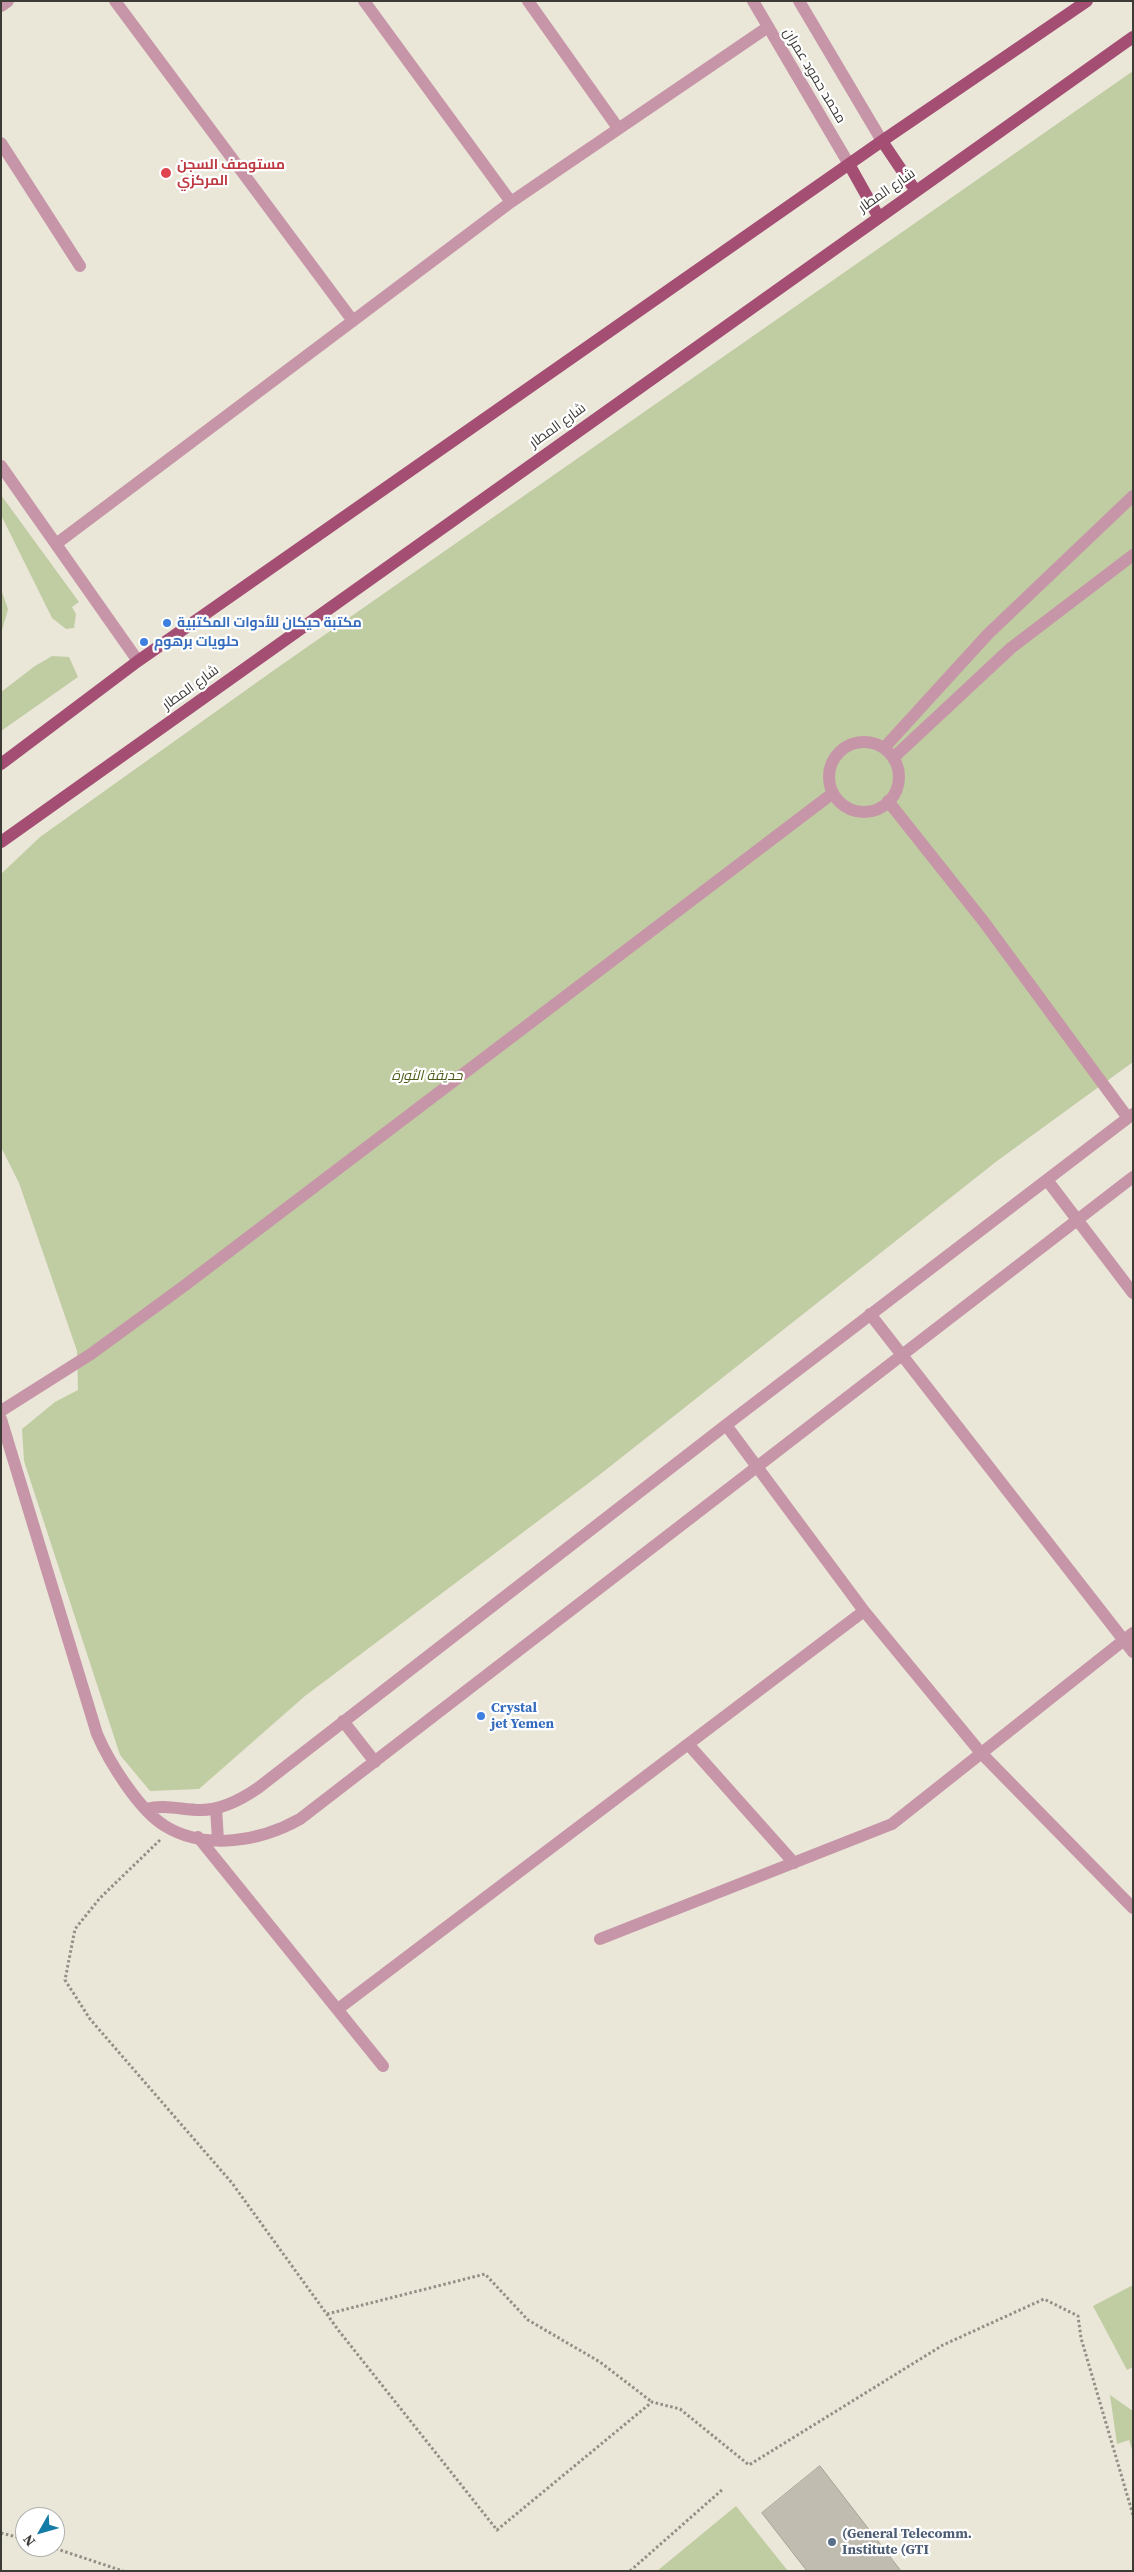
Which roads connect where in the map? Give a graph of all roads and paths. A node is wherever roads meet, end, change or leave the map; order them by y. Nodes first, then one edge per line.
1 (8, 1) edge
2 (115, 1) edge
3 (364, 1) edge
4 (528, 1) edge
5 (753, 1) edge
6 (1088, 1) edge
7 (803, 3) edge
8 (1, 6) edge
9 (768, 27) junction
10 (1133, 37) edge
11 (618, 128) junction
12 (882, 141) junction
13 (1, 143) edge
14 (850, 166) junction
15 (915, 190) junction
16 (511, 202) junction
17 (878, 216) junction
18 (80, 266) dead end
19 (353, 320) junction
20 (1, 466) edge
21 (1133, 496) edge
22 (56, 544) junction
23 (1133, 555) edge
24 (138, 661) junction
25 (884, 748) junction
26 (893, 758) junction
27 (1, 764) edge
28 (833, 793) junction
29 (888, 801) junction
30 (1, 842) edge
31 (1131, 1116) edge
32 (1133, 1177) edge
33 (1047, 1180) junction
34 (1077, 1220) junction
35 (1133, 1293) edge
36 (870, 1314) junction
37 (901, 1356) junction
38 (1, 1410) edge
39 (1, 1419) edge
40 (726, 1425) junction
41 (757, 1468) junction
42 (864, 1611) junction
43 (1128, 1636) edge
44 (1133, 1652) edge
45 (343, 1721) junction
46 (688, 1744) junction
47 (982, 1753) junction
48 (375, 1762) junction
49 (216, 1808) junction
50 (146, 1809) junction
51 (171, 1829) junction
52 (198, 1837) junction
53 (218, 1840) junction
54 (794, 1863) junction
55 (1133, 1908) edge
56 (600, 1939) dead end
57 (338, 2009) junction
58 (384, 2066) dead end
59 (327, 2314) junction
60 (652, 2402) junction
61 (723, 2489) dead end
62 (1133, 2515) edge
63 (1, 2533) edge
64 (15, 2536) edge
65 (65, 2552) edge
66 (122, 2571) edge
67 (630, 2571) edge

1 - 8 street
2 - 19 street
3 - 16 street
4 - 11 street
5 - 9 street, محمد حمود عمران
6 - 12 main road
7 - 12 street
9 - 11 street
9 - 14 street, محمد حمود عمران
10 - 15 main road, شارع المطار
11 - 16 street
12 - 14 main road
12 - 15 main road
13 - 18 street
14 - 17 main road
14 - 24 main road
15 - 17 main road, شارع المطار
16 - 19 street
17 - 30 main road, شارع المطار
19 - 22 street
20 - 22 street
21 - 25 street
22 - 24 street
23 - 26 street
24 - 27 main road
25 - 26 street
25 - 28 street
26 - 29 street
28 - 29 street
28 - 38 street
29 - 31 street
31 - 33 street
32 - 34 street
33 - 34 street
33 - 36 street
34 - 35 street
34 - 37 street
36 - 37 street
36 - 40 street
37 - 41 street
37 - 43 street
39 - 50 street
40 - 41 street
40 - 45 street
41 - 42 street
41 - 48 street
42 - 46 street
42 - 47 street
43 - 44 street
43 - 47 street
45 - 48 street
45 - 49 street
46 - 54 street
46 - 57 street
47 - 54 street
47 - 55 street
48 - 53 street
49 - 50 street
49 - 53 street
50 - 51 street
51 - 52 street
51 - 59 path
52 - 53 street
52 - 57 street
54 - 56 street
57 - 58 street
59 - 60 path
59 - 60 path
60 - 62 path
61 - 67 path
63 - 64 path
65 - 66 path

